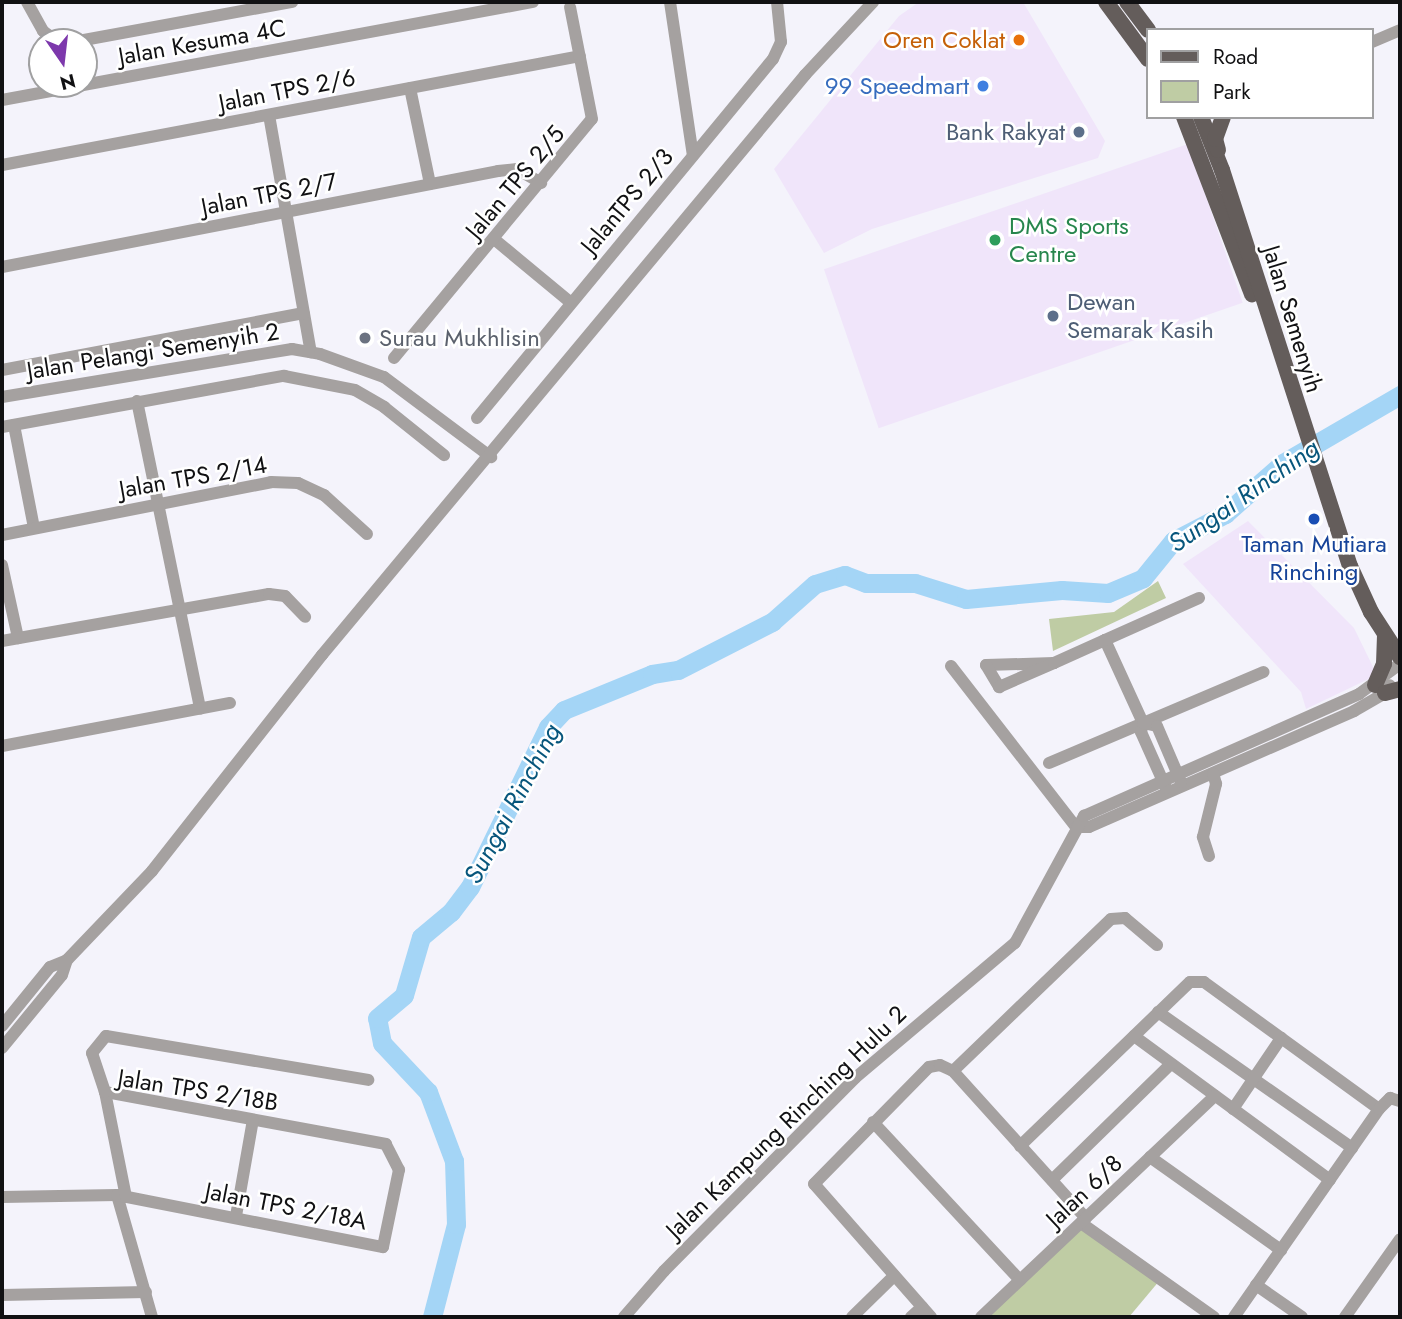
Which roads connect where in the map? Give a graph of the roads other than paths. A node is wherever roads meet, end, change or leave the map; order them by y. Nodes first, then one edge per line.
1 (27, 2) edge
2 (292, 2) edge
3 (533, 2) edge
4 (670, 2) edge
5 (778, 2) edge
6 (873, 2) edge
7 (1106, 2) edge
8 (1127, 2) edge
9 (570, 7) dead end
10 (41, 28) edge
11 (1146, 28) edge
12 (1400, 30) edge
13 (98, 37) edge
14 (1374, 41) edge
15 (580, 56) junction
16 (1146, 56) edge
17 (410, 88) junction
18 (2, 100) edge
19 (269, 115) junction
20 (1190, 119) edge
21 (1191, 119) edge
22 (1222, 119) edge
23 (693, 155) junction
24 (2, 165) edge
25 (1222, 170) junction
26 (541, 183) junction
27 (430, 184) junction
28 (286, 212) junction
29 (494, 239) junction
30 (2, 267) edge
31 (570, 302) junction
32 (304, 313) junction
33 (312, 352) junction
34 (394, 358) dead end
35 (2, 370) edge
36 (1286, 377) junction
37 (2, 397) edge
38 (137, 401) junction
39 (477, 418) dead end
40 (8, 426) edge
41 (444, 455) dead end
42 (491, 457) junction
43 (161, 504) junction
44 (34, 528) junction
45 (6, 534) edge
46 (367, 534) dead end
47 (2, 565) edge
48 (1199, 598) dead end
49 (181, 608) junction
50 (1371, 612) junction
51 (305, 617) dead end
52 (1385, 635) junction
53 (18, 638) junction
54 (2, 640) edge
55 (1105, 640) junction
56 (1400, 646) edge
57 (1400, 657) edge
58 (1054, 663) dead end
59 (1400, 665) edge
60 (951, 666) dead end
61 (1263, 672) dead end
62 (1387, 689) edge
63 (230, 703) dead end
64 (200, 709) junction
65 (1143, 723) junction
66 (2, 746) edge
67 (1049, 763) dead end
68 (1213, 773) junction
69 (1180, 781) junction
70 (1165, 787) junction
71 (1076, 827) junction
72 (1209, 856) dead end
73 (1157, 945) dead end
74 (1158, 1012) junction
75 (4, 1035) edge
76 (1134, 1036) junction
77 (1281, 1038) junction
78 (1171, 1064) junction
79 (953, 1071) junction
80 (369, 1080) dead end
81 (1254, 1080) junction
82 (105, 1092) junction
83 (1215, 1096) junction
84 (1395, 1099) edge
85 (1233, 1109) junction
86 (1379, 1109) junction
87 (253, 1120) junction
88 (873, 1122) junction
89 (386, 1144) joint
90 (1020, 1146) junction
91 (1352, 1148) junction
92 (1150, 1157) junction
93 (1052, 1180) junction
94 (1330, 1180) junction
95 (2, 1196) edge
96 (121, 1196) junction
97 (236, 1216) junction
98 (1084, 1220) junction
99 (1400, 1238) edge
100 (1281, 1250) junction
101 (894, 1276) junction
102 (1020, 1280) junction
103 (1256, 1285) junction
104 (146, 1292) junction
105 (2, 1295) edge
106 (922, 1307) junction
107 (152, 1317) edge
108 (624, 1317) edge
109 (852, 1317) edge
110 (911, 1317) edge
111 (932, 1317) edge
112 (981, 1317) edge
113 (1214, 1317) edge
114 (1234, 1317) edge
115 (1302, 1317) edge
116 (1345, 1317) edge

1 - 10 street
2 - 13 street
3 - 18 street, Jalan Kesuma 4C
4 - 23 street
5 - 23 street, JalanTPS 2/3
6 - 42 street
7 - 16 main road
8 - 11 main road
9 - 15 street, Jalan TPS 2/5
12 - 14 street
15 - 17 street, Jalan TPS 2/6
15 - 26 street, Jalan TPS 2/5
17 - 19 street, Jalan TPS 2/6
17 - 27 street
19 - 24 street, Jalan TPS 2/6
19 - 28 street
20 - 36 main road, Jalan Semenyih
21 - 25 main road, Jalan Semenyih
22 - 25 main road
23 - 31 street, JalanTPS 2/3
25 - 36 main road, Jalan Semenyih
26 - 27 street, Jalan TPS 2/7
26 - 29 street, Jalan TPS 2/5
27 - 28 street, Jalan TPS 2/7
28 - 30 street, Jalan TPS 2/7
28 - 32 street
29 - 31 street
29 - 34 street, Jalan TPS 2/5
31 - 39 street, JalanTPS 2/3
32 - 33 street
32 - 35 street
33 - 37 street, Jalan Pelangi Semenyih 2
33 - 42 street, Jalan Pelangi Semenyih 2
36 - 50 main road, Jalan Semenyih
38 - 40 street
38 - 41 street
38 - 43 street
40 - 44 street
42 - 75 street
43 - 44 street, Jalan TPS 2/14
43 - 46 street, Jalan TPS 2/14
43 - 49 street
44 - 45 street, Jalan TPS 2/14
47 - 53 street
48 - 55 street
49 - 51 street
49 - 53 street
49 - 64 street
50 - 52 main road, Jalan Semenyih
50 - 56 main road, Jalan Semenyih
52 - 57 main road, Jalan Semenyih
52 - 62 main road
53 - 54 street
55 - 58 street
55 - 65 street
59 - 62 street
60 - 71 street
61 - 65 street
62 - 68 street
62 - 69 street
63 - 64 street
64 - 66 street
65 - 67 street
65 - 69 street
65 - 70 street
68 - 69 street
68 - 72 street
69 - 70 street
70 - 71 street
71 - 108 street, Jalan Kampung Rinching Hulu 2
73 - 79 street
74 - 76 street
74 - 77 street
74 - 81 street
76 - 78 street
76 - 90 street
77 - 81 street
77 - 86 street
78 - 83 street
78 - 93 street
79 - 88 street
79 - 90 street
80 - 82 street
81 - 85 street
81 - 91 street
82 - 87 street, Jalan TPS 2/18B
82 - 96 street, Jalan TPS 2/18B
83 - 85 street
83 - 92 street, Jalan 6/8
84 - 86 street
85 - 94 street
86 - 91 street
87 - 89 street, Jalan TPS 2/18B
87 - 97 street
88 - 101 street
88 - 102 street
89 - 97 street, Jalan TPS 2/18A
90 - 93 street
91 - 94 street
92 - 98 street, Jalan 6/8
92 - 100 street
93 - 98 street
94 - 100 street
95 - 96 street, Jalan TPS 2/18A
96 - 97 street, Jalan TPS 2/18A
96 - 104 street, Jalan TPS 2/18B
98 - 102 street, Jalan 6/8
98 - 113 street
99 - 116 street
100 - 103 street
101 - 106 street
101 - 109 street
102 - 112 street, Jalan 6/8
103 - 114 street
103 - 115 street
104 - 105 street
104 - 107 street, Jalan TPS 2/18B
106 - 110 street
106 - 111 street

